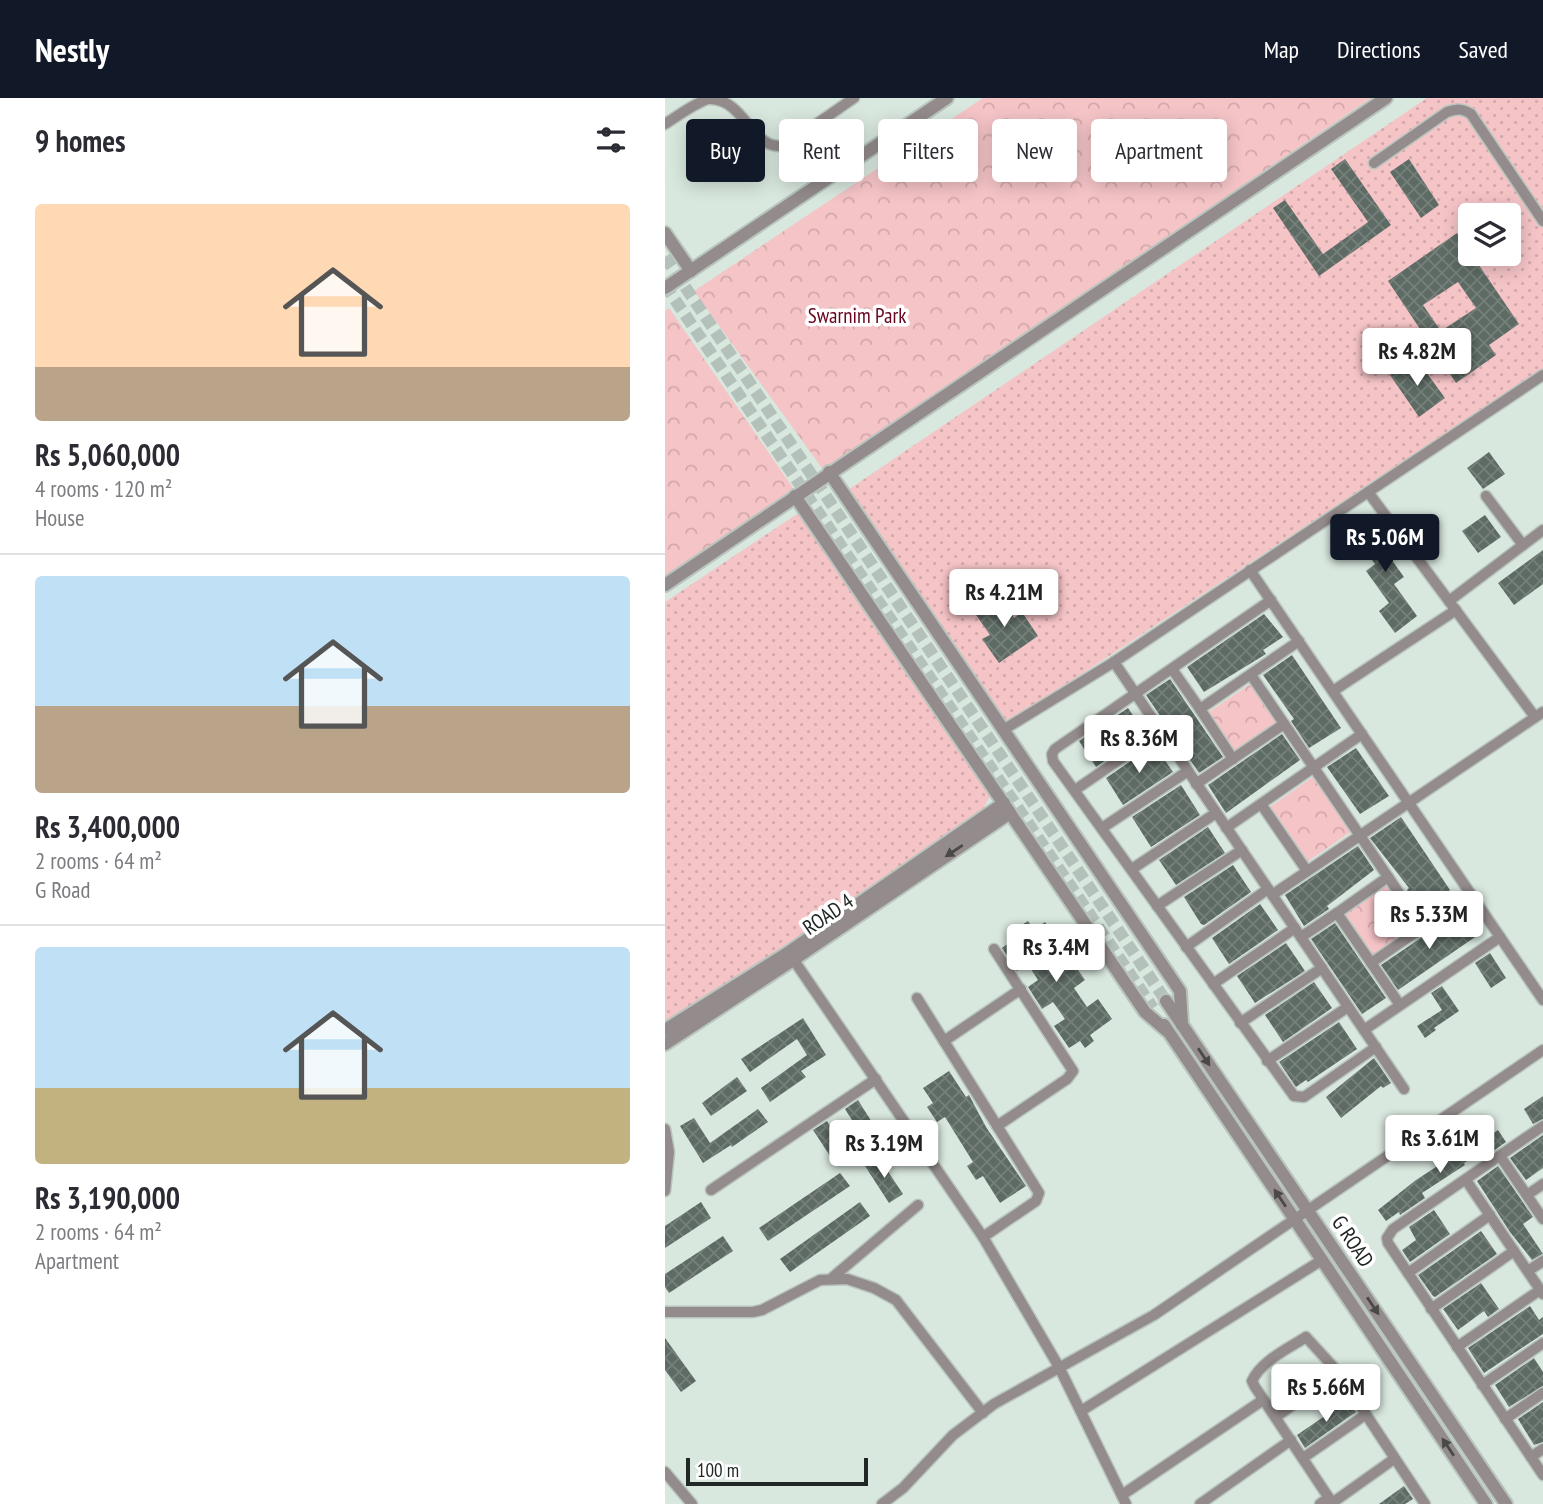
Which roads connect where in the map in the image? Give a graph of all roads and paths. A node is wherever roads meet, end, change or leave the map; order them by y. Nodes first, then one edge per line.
1 (854, 98) edge
2 (947, 98) edge
3 (1387, 98) edge
4 (665, 124) edge
5 (1374, 163) dead end
6 (1543, 221) edge
7 (665, 233) edge
8 (691, 271) junction
9 (665, 288) edge
10 (1543, 375) edge
11 (829, 472) junction
12 (1368, 492) junction
13 (795, 496) junction
14 (1486, 496) dead end
15 (1543, 530) edge
16 (1523, 545) junction
17 (1250, 570) junction
18 (665, 585) edge
19 (1271, 600) junction
20 (1452, 606) junction
21 (1299, 641) junction
22 (1114, 662) junction
23 (1172, 668) junction
24 (1251, 675) junction
25 (1333, 691) junction
26 (1135, 694) junction
27 (1199, 709) junction
28 (1539, 714) edge
29 (1284, 724) junction
30 (1003, 730) junction
31 (1161, 731) junction
32 (1363, 734) junction
33 (1233, 759) junction
34 (1314, 768) junction
35 (1188, 771) junction
36 (1196, 784) junction
37 (1075, 790) junction
38 (1408, 801) junction
39 (1261, 804) junction
40 (1007, 808) junction
41 (1216, 813) junction
42 (1102, 828) junction
43 (1226, 828) junction
44 (1359, 835) junction
45 (1242, 850) junction
46 (1132, 869) junction
47 (1307, 871) junction
48 (1388, 877) junction
49 (1270, 892) junction
50 (1471, 894) junction
51 (1157, 906) junction
52 (1337, 913) junction
53 (1422, 927) junction
54 (1298, 933) junction
55 (1500, 937) junction
56 (1187, 947) junction
57 (994, 948) dead end
58 (791, 956) junction
59 (1371, 962) junction
60 (1322, 968) junction
61 (1213, 984) junction
62 (1021, 989) junction
63 (917, 998) dead end
64 (1543, 1000) edge
65 (1166, 1001) tunnel mouth
66 (1400, 1005) junction
67 (1348, 1007) junction
68 (1153, 1008) tunnel mouth
69 (1240, 1023) junction
70 (1182, 1025) junction
71 (665, 1030) edge
72 (1364, 1030) junction
73 (1167, 1031) junction
74 (944, 1041) junction
75 (665, 1044) edge
76 (1376, 1047) junction
77 (1543, 1050) edge
78 (1268, 1061) junction
79 (876, 1079) junction
80 (1404, 1089) dead end
81 (997, 1126) junction
82 (1543, 1126) edge
83 (665, 1129) edge
84 (1500, 1156) junction
85 (1466, 1180) junction
86 (1543, 1184) edge
87 (711, 1190) dead end
88 (665, 1191) edge
89 (1527, 1195) junction
90 (918, 1205) dead end
91 (1308, 1209) junction
92 (1490, 1215) junction
93 (1294, 1219) junction
94 (1543, 1219) edge
95 (983, 1237) junction
96 (1514, 1251) junction
97 (1322, 1260) junction
98 (1543, 1261) edge
99 (1528, 1272) junction
100 (1408, 1273) junction
101 (833, 1277) junction
102 (1542, 1292) edge
103 (1431, 1309) junction
104 (665, 1312) edge
105 (1543, 1343) edge
106 (1457, 1347) junction
107 (1059, 1367) junction
108 (1338, 1373) junction
109 (1482, 1385) junction
110 (1543, 1393) edge
111 (1263, 1400) junction
112 (1081, 1411) junction
113 (983, 1413) junction
114 (1365, 1415) junction
115 (1276, 1417) junction
116 (1505, 1419) junction
117 (1291, 1440) junction
118 (1543, 1450) edge
119 (1531, 1457) junction
120 (1303, 1458) junction
121 (1394, 1459) junction
122 (665, 1472) edge
123 (1543, 1475) edge
124 (1124, 1501) edge
125 (1329, 1502) edge
126 (1422, 1503) edge
127 (692, 1504) edge
128 (882, 1504) edge
129 (1200, 1504) edge
130 (1486, 1504) edge
131 (1506, 1504) edge

1 - 4 street
2 - 8 street
3 - 11 street
5 - 6 street
7 - 8 street
8 - 9 street
10 - 12 street
11 - 13 street
11 - 30 street
12 - 17 street
12 - 20 street
13 - 18 street
13 - 40 street
14 - 16 street
15 - 16 street
16 - 20 street
17 - 19 street
17 - 22 street
19 - 21 street
19 - 23 street
20 - 25 street
20 - 28 street
21 - 24 street
21 - 25 street
22 - 26 street
22 - 30 street
23 - 26 street
23 - 27 street
24 - 27 street
24 - 29 street
25 - 32 street
26 - 31 street
26 - 37 street
27 - 33 street
28 - 38 street
29 - 33 street
29 - 34 street
30 - 70 street
31 - 35 street
31 - 37 street
32 - 34 street
32 - 38 street
33 - 36 street
34 - 39 street
34 - 44 street
35 - 36 street
35 - 42 street
36 - 41 street
37 - 42 street
38 - 44 street
38 - 50 street
39 - 43 street
39 - 47 street
40 - 58 street, ROAD 4
40 - 73 street
41 - 43 street
41 - 46 street
42 - 46 street
43 - 45 street
44 - 47 street
44 - 48 street
45 - 49 street
45 - 51 street
46 - 51 street
47 - 49 street
48 - 52 street
48 - 53 street
49 - 54 street
49 - 56 street
50 - 53 street
50 - 55 street
51 - 56 street
52 - 54 street
52 - 59 street
53 - 59 street
54 - 60 street
54 - 61 street
55 - 64 street
55 - 66 street
56 - 61 street
57 - 62 street
58 - 71 street, ROAD 4
58 - 75 street, ROAD 4
58 - 79 street
59 - 66 street
60 - 67 street
60 - 69 street
61 - 69 street
62 - 74 street
62 - 81 street
63 - 74 street
65 - 70 street, G ROAD
66 - 72 street
67 - 72 street
67 - 78 street
68 - 73 street, G ROAD
69 - 78 street
70 -> 91 street, G ROAD
72 - 76 street
93 -> 73 street, G ROAD
74 - 81 street
76 - 78 street
76 - 80 street
77 - 91 street
79 - 87 street
79 - 95 street
81 - 95 street
82 - 84 street
83 - 88 street
84 - 85 street
84 - 89 street
85 - 92 street
85 - 100 street
86 - 89 street
89 - 94 street
90 - 101 street
91 - 93 street
91 -> 131 street, G ROAD
92 - 96 street
92 - 100 street
93 - 97 street, G ROAD
93 - 107 street
95 - 107 street
96 - 99 street
96 - 103 street
97 - 112 street
130 -> 97 street, G ROAD
98 - 99 street
99 - 102 street
100 - 103 street
101 - 104 street
101 - 113 street
102 - 106 street
103 - 106 street
105 - 109 street
106 - 109 street
107 - 112 street
107 - 113 street
108 - 111 street
108 - 114 street
108 - 115 street
109 - 116 street
110 - 116 street
111 - 115 street
111 - 124 street
112 - 124 street
113 - 128 street
114 - 120 street
114 - 121 street
115 - 117 street
116 - 119 street
117 - 120 street
117 - 129 street
118 - 119 street
119 - 123 street
120 - 125 street
121 - 125 street
121 - 126 street
122 - 127 street

